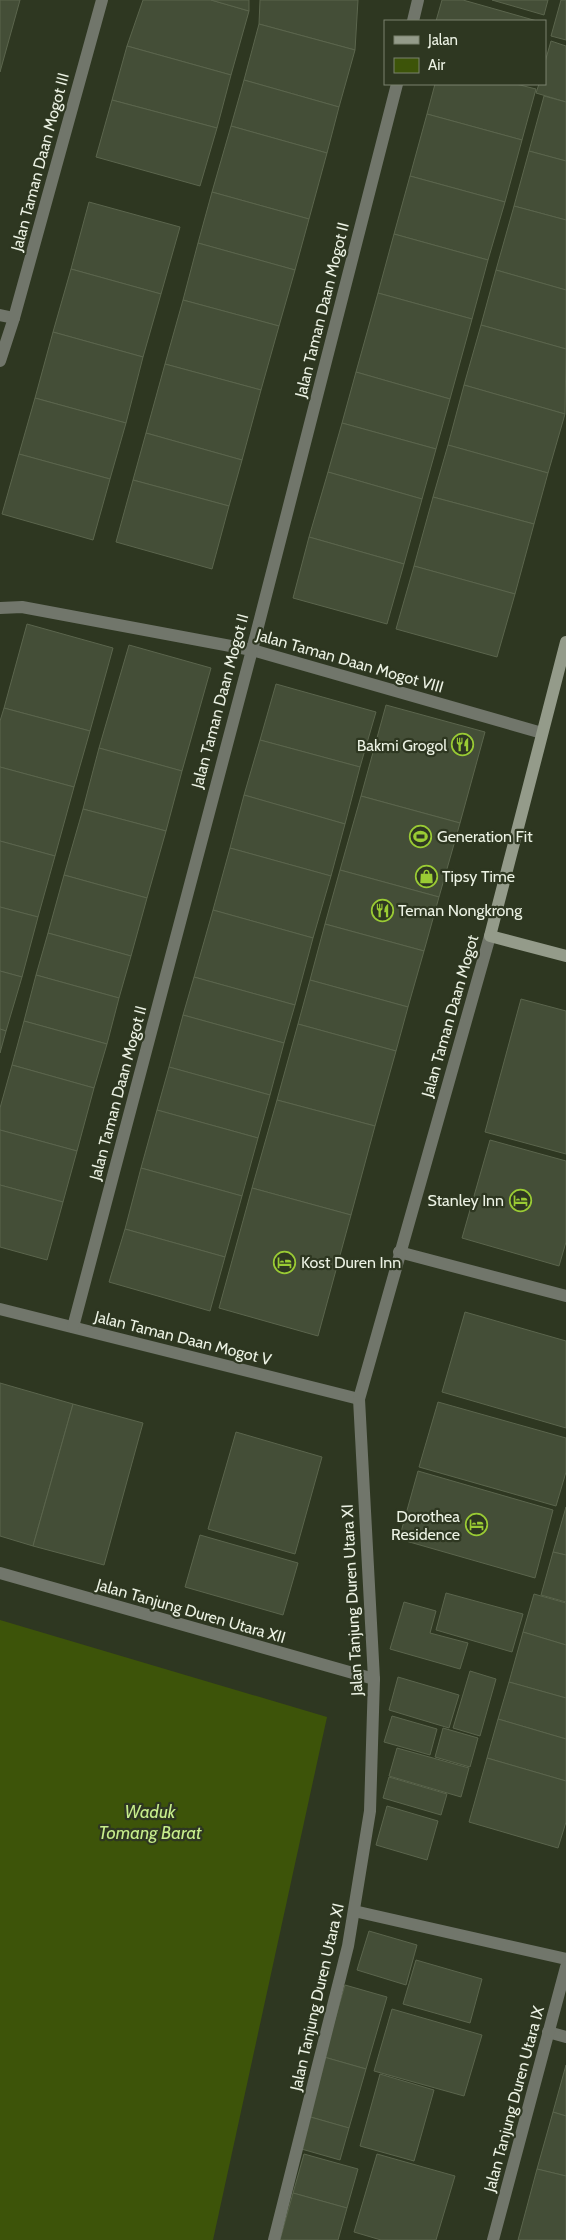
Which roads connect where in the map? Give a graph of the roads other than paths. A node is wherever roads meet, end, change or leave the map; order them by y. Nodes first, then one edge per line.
1 (102, 0) edge
2 (418, 0) edge
3 (413, 20) edge
4 (397, 85) edge
5 (0, 315) edge
6 (14, 318) junction
7 (0, 361) edge
8 (0, 608) edge
9 (566, 642) edge
10 (252, 650) junction
11 (542, 732) junction
12 (490, 936) junction
13 (566, 956) edge
14 (399, 1252) junction
15 (566, 1296) edge
16 (0, 1308) edge
17 (73, 1327) junction
18 (359, 1399) junction
19 (0, 1573) edge
20 (374, 1678) junction
21 (354, 1911) junction
22 (566, 1960) edge
23 (566, 1967) edge
24 (548, 2032) junction
25 (566, 2037) edge
26 (274, 2240) edge
27 (493, 2240) edge

1 - 6 street, Jalan Taman Daan Mogot III
2 - 3 street
4 - 10 street, Jalan Taman Daan Mogot II
5 - 6 street
6 - 7 street, Jalan Taman Daan Mogot III
8 - 10 street, Jalan Taman Daan Mogot VIII
9 - 11 street, Jalan Taman Daan Mogot
10 - 11 street, Jalan Taman Daan Mogot VIII
10 - 17 street, Jalan Taman Daan Mogot II
11 - 12 street, Jalan Taman Daan Mogot
12 - 13 street
12 - 14 street, Jalan Taman Daan Mogot
14 - 15 street
14 - 18 street, Jalan Taman Daan Mogot
16 - 17 street, Jalan Taman Daan Mogot V
17 - 18 street, Jalan Taman Daan Mogot V
18 - 20 street, Jalan Tanjung Duren Utara XI
19 - 20 street, Jalan Tanjung Duren Utara XII
20 - 21 street, Jalan Tanjung Duren Utara XI
21 - 22 street
21 - 26 street, Jalan Tanjung Duren Utara XI
23 - 24 street, Jalan Tanjung Duren Utara IX
24 - 25 street
24 - 27 street, Jalan Tanjung Duren Utara IX

